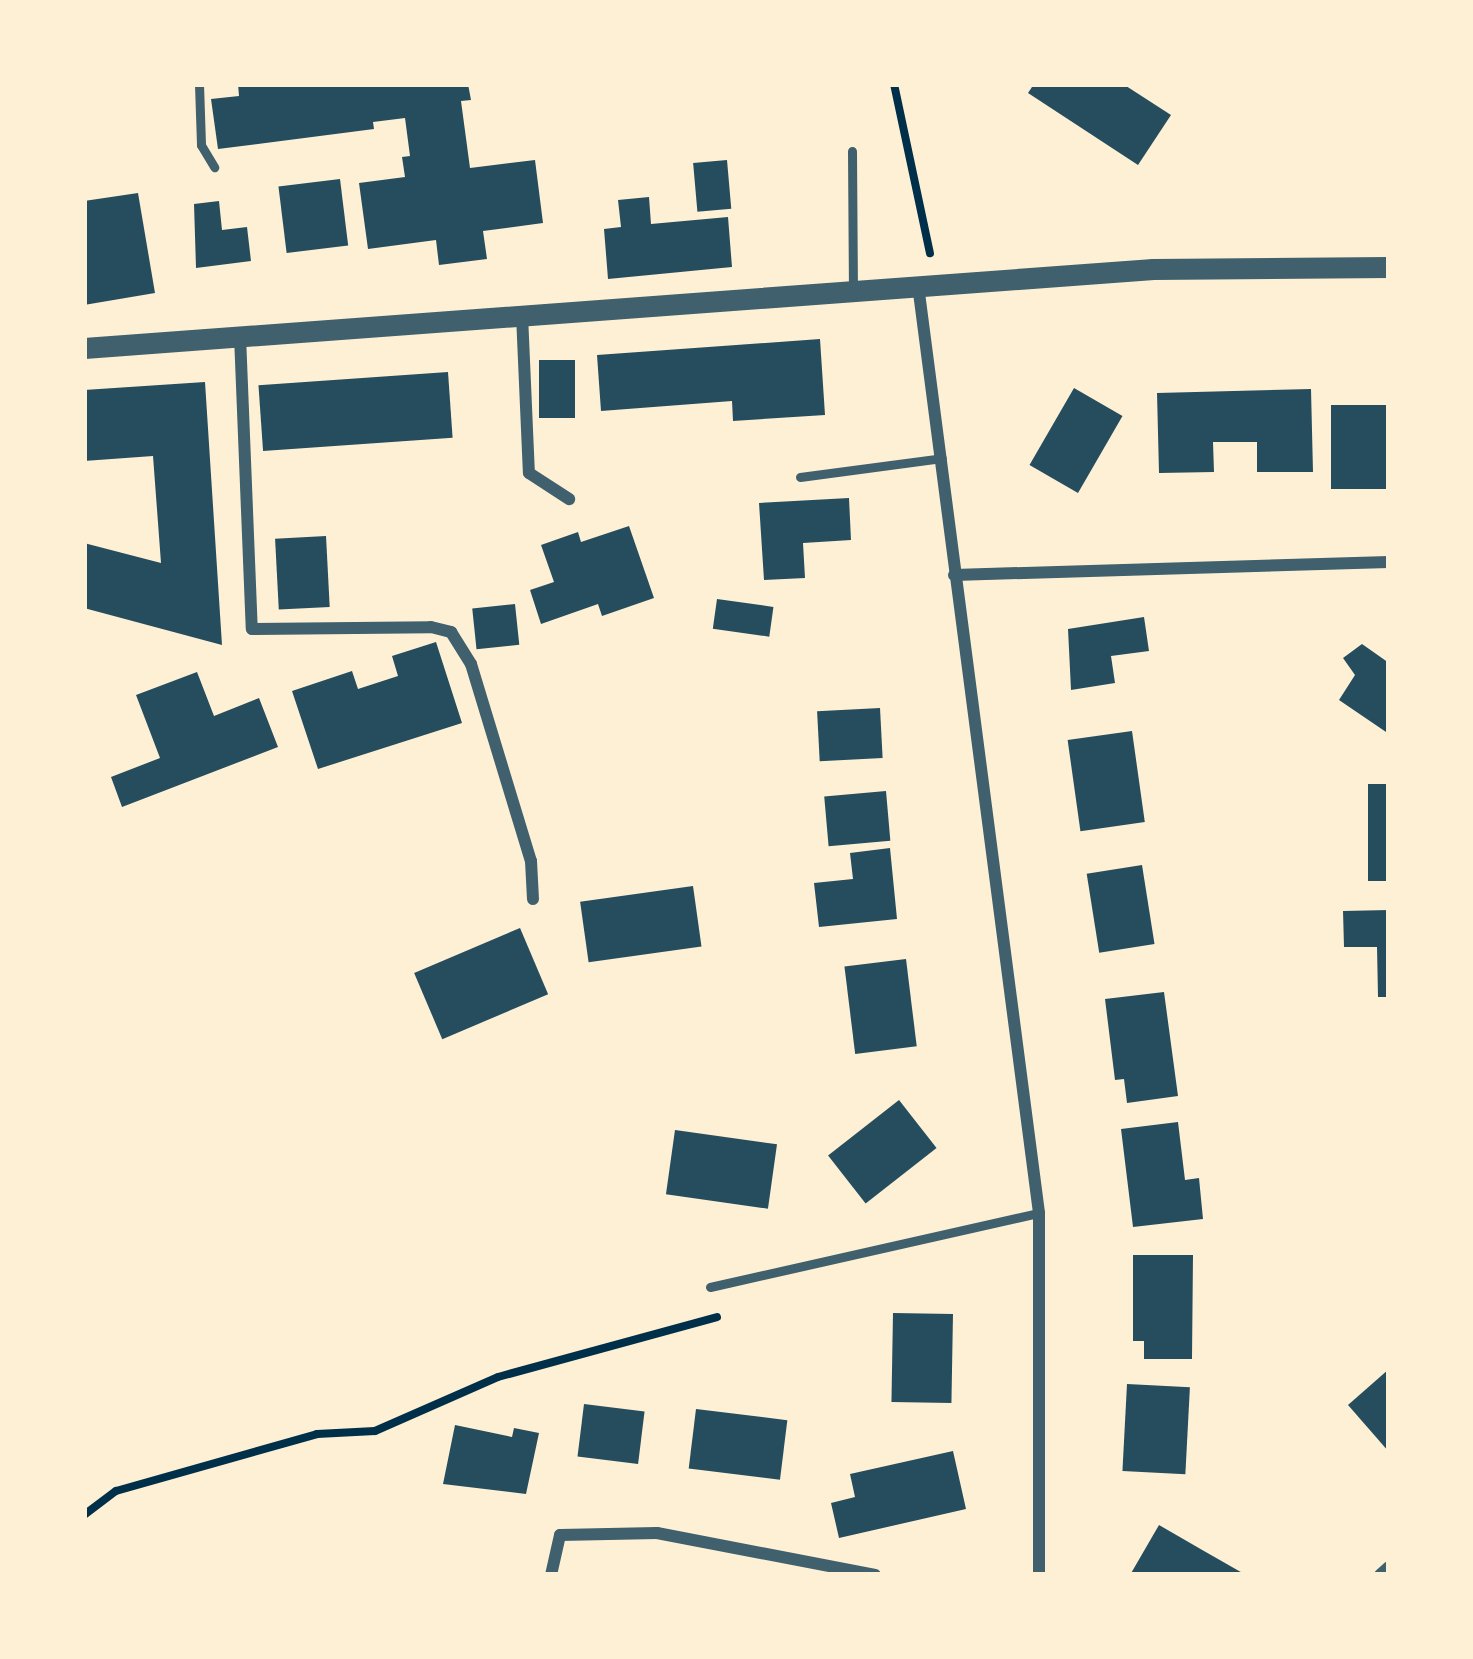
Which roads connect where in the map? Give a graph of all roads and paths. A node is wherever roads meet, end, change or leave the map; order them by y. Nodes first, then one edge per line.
1 (199, 84) edge
2 (894, 84) edge
3 (852, 151) dead end
4 (214, 167) dead end
5 (1389, 267) edge
6 (928, 285) junction
7 (853, 290) junction
8 (521, 314) junction
9 (240, 336) junction
10 (84, 348) edge
11 (942, 458) junction
12 (800, 477) dead end
13 (569, 499) dead end
14 (1389, 562) edge
15 (954, 575) junction
16 (533, 899) dead end
17 (1039, 1214) junction
18 (710, 1287) dead end
19 (726, 1312) dead end
20 (84, 1515) edge
21 (1389, 1567) edge
22 (550, 1575) edge
23 (875, 1575) edge
24 (1039, 1575) edge
25 (1380, 1575) edge

1 - 4 lane
2 - 6 path
3 - 7 lane
5 - 6 street
6 - 7 street
6 - 11 street
7 - 8 street
8 - 9 street
8 - 13 street
9 - 10 street
9 - 16 street
11 - 12 lane
11 - 15 street
14 - 15 street
15 - 17 street
17 - 18 lane
17 - 24 street
19 - 20 path
21 - 25 street
22 - 23 street

